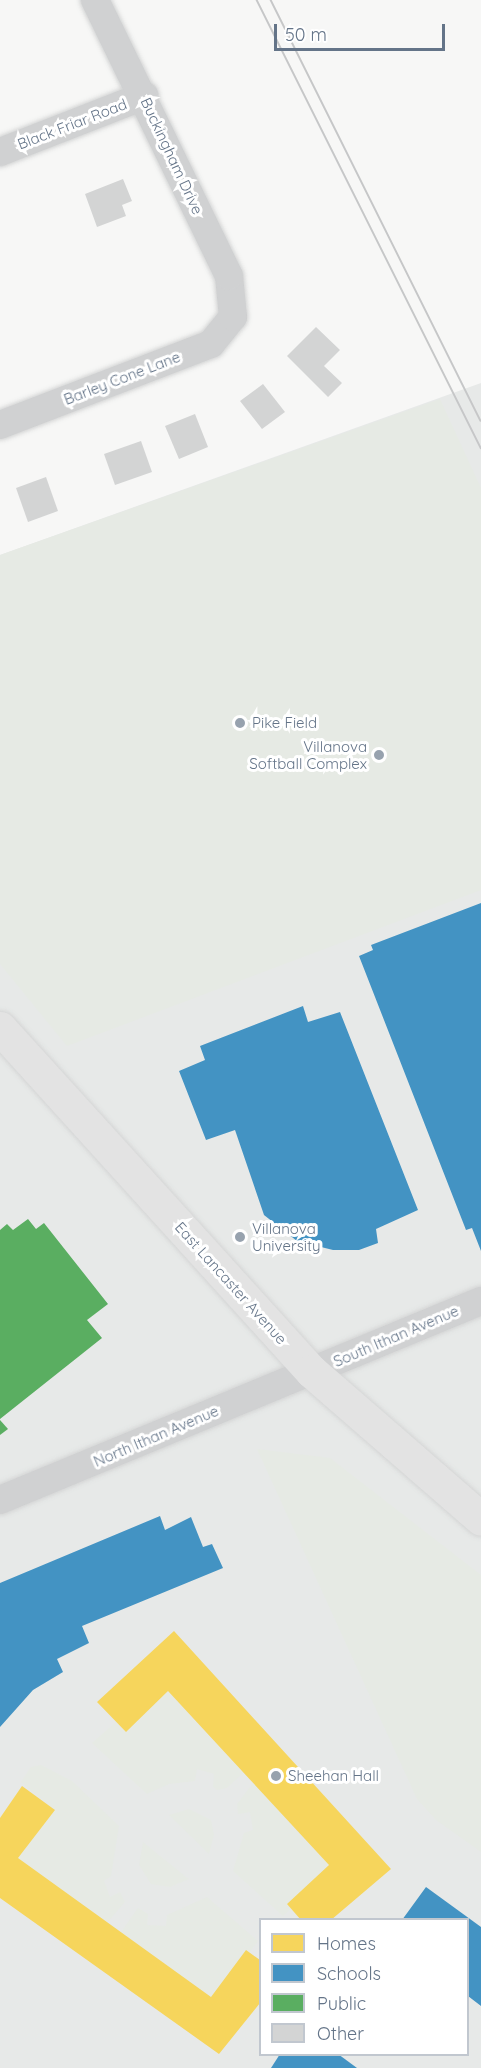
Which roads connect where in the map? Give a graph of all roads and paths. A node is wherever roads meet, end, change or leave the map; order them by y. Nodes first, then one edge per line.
1 (95, 0) edge
2 (144, 96) junction
3 (0, 152) edge
4 (233, 317) joint
5 (0, 425) edge
6 (0, 1028) edge
7 (481, 1301) edge
8 (311, 1371) junction
9 (0, 1500) edge
10 (481, 1519) edge

1 - 2 street, Buckingham Drive
2 - 3 street, Black Friar Road
2 - 4 street, Buckingham Drive
4 - 5 street, Barley Cone Lane
6 - 8 highway, East Lancaster Avenue
7 - 8 street, South Ithan Avenue
8 - 9 street, North Ithan Avenue
8 - 10 highway, East Lancaster Avenue

